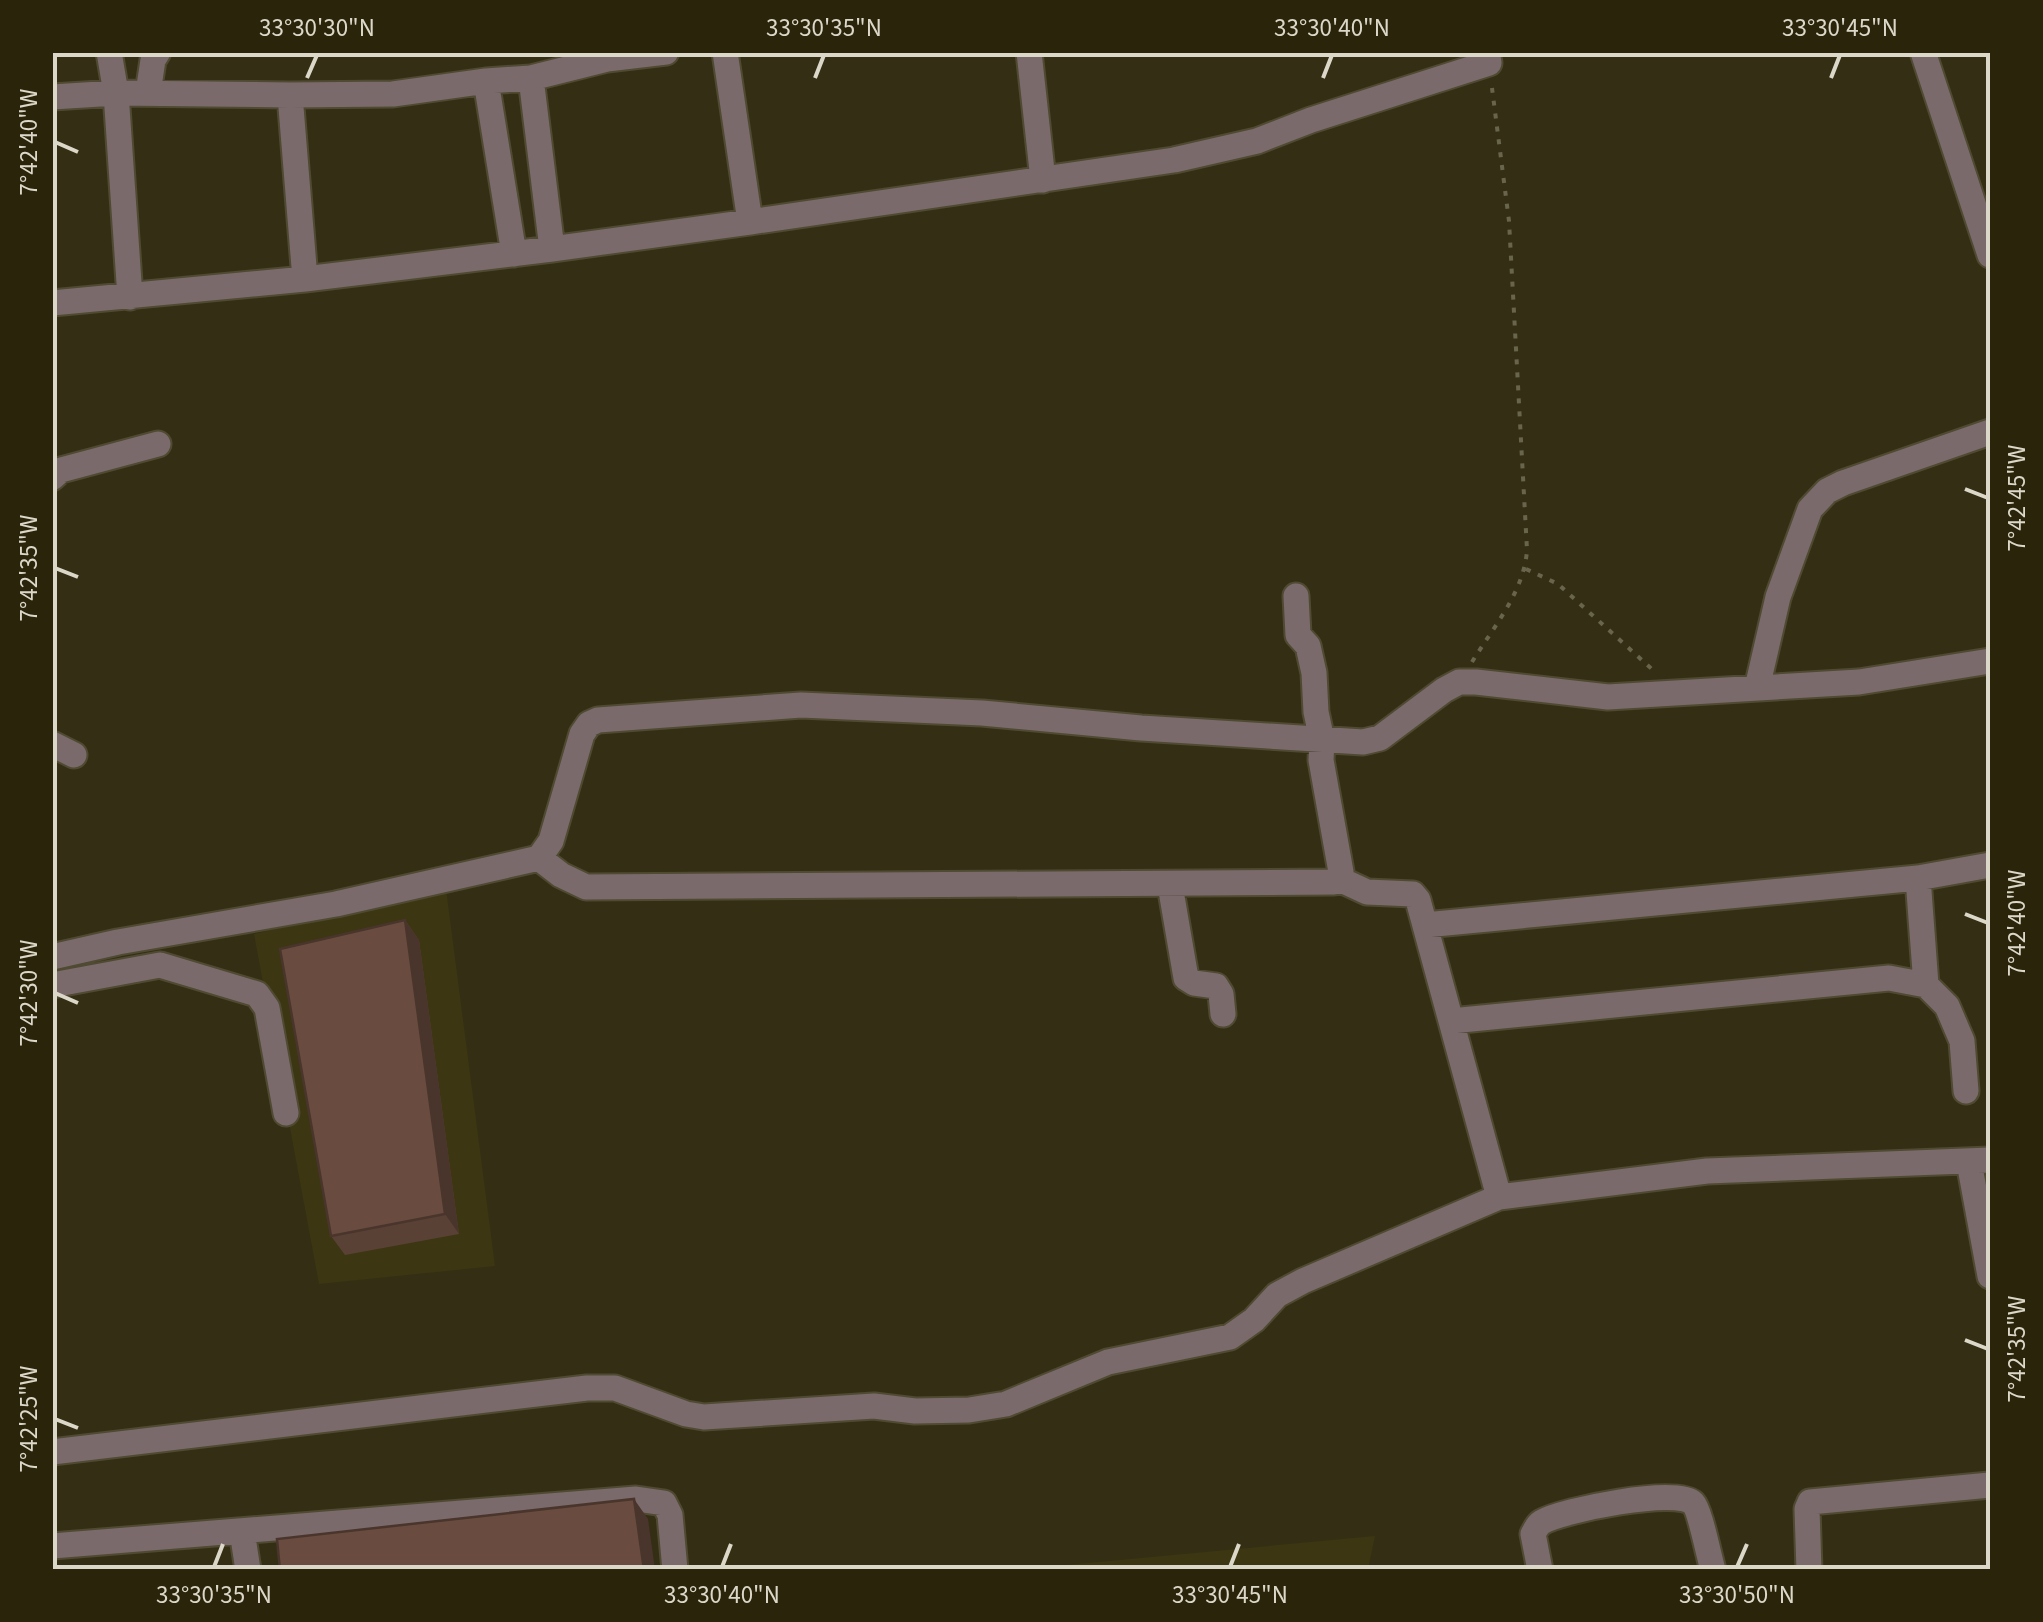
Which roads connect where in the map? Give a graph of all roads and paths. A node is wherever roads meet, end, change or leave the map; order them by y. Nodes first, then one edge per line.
1 (109, 52) edge
2 (158, 52) edge
3 (666, 52) edge
4 (725, 52) edge
5 (1029, 52) edge
6 (1923, 52) edge
7 (607, 56) edge
8 (1488, 58) edge
9 (531, 78) junction
10 (486, 82) junction
11 (116, 93) junction
12 (148, 93) junction
13 (290, 96) junction
14 (52, 97) edge
15 (1043, 180) junction
16 (750, 222) junction
17 (552, 249) junction
18 (514, 254) junction
19 (1990, 255) edge
20 (306, 278) junction
21 (130, 296) junction
22 (52, 303) edge
23 (1990, 432) edge
24 (158, 444) dead end
25 (52, 478) edge
26 (1526, 569) junction
27 (1296, 596) dead end
28 (1990, 662) edge
29 (1459, 682) junction
30 (1757, 688) junction
31 (1661, 694) junction
32 (1322, 740) junction
33 (539, 858) junction
34 (1990, 865) edge
35 (1918, 878) junction
36 (1339, 879) junction
37 (1170, 885) junction
38 (1425, 925) junction
39 (52, 956) edge
40 (52, 985) edge
41 (1926, 985) junction
42 (1222, 1014) dead end
43 (1452, 1021) junction
44 (1966, 1090) dead end
45 (286, 1113) dead end
46 (1980, 1161) edge
47 (1499, 1197) junction
48 (1990, 1276) edge
49 (52, 1452) edge
50 (1990, 1485) edge
51 (242, 1531) junction
52 (52, 1546) edge
53 (248, 1570) edge
54 (675, 1570) edge
55 (1540, 1570) edge
56 (1713, 1570) edge
57 (1810, 1570) edge

1 - 11 street
2 - 12 street
3 - 7 street
4 - 16 street
5 - 15 street
6 - 19 street
7 - 9 street
8 - 15 street
8 - 26 path
9 - 10 street
9 - 17 street
10 - 13 street
10 - 18 street
11 - 12 street
11 - 14 street
11 - 21 street
12 - 13 street
13 - 20 street
15 - 16 street
16 - 17 street
17 - 18 street
18 - 20 street
20 - 21 street
21 - 22 street
23 - 30 street
24 - 25 street
26 - 29 path
26 - 31 path
27 - 32 street
28 - 30 street
29 - 31 street
29 - 32 street
30 - 31 street
32 - 33 street
32 - 36 street
33 - 37 street
33 - 39 street
34 - 35 street
35 - 38 street
35 - 41 street
36 - 37 street
36 - 38 street
37 - 42 street
38 - 43 street
40 - 45 street
41 - 43 street
41 - 44 street
43 - 47 street
46 - 47 street
46 - 48 street
47 - 49 street
50 - 57 street
51 - 52 street
51 - 53 street
51 - 54 street
55 - 56 street

